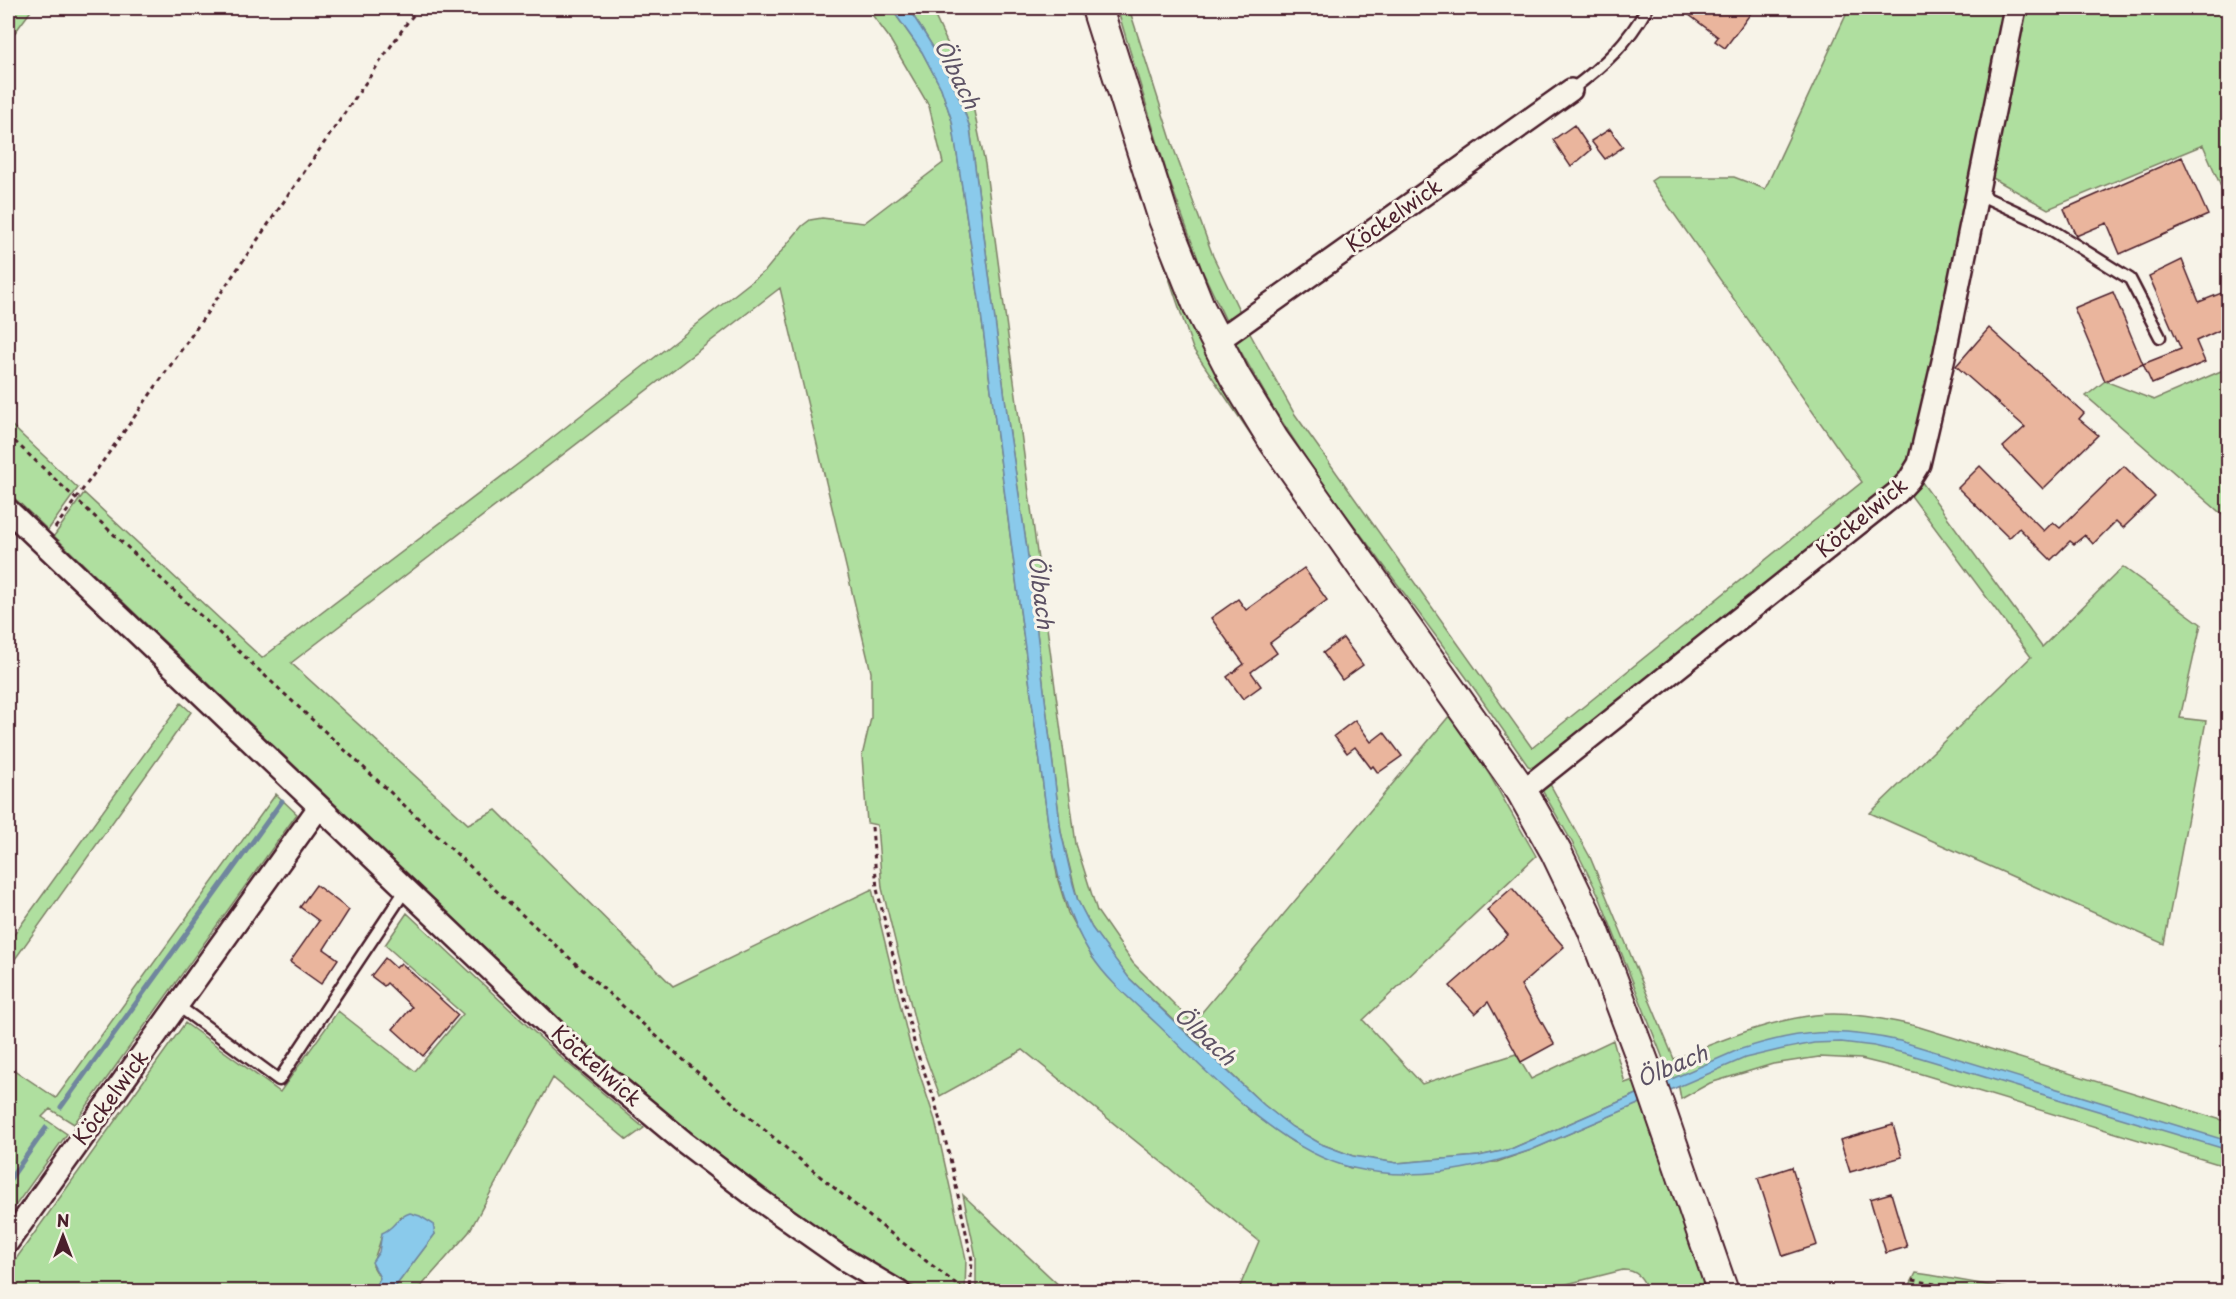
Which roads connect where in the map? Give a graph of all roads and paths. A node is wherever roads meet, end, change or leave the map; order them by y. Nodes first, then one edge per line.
1 (420, 8) edge
2 (1097, 8) edge
3 (1647, 8) edge
4 (2015, 8) edge
5 (1571, 90) joint
6 (1976, 193) junction
7 (2160, 337) dead end
8 (1216, 340) junction
9 (8, 435) edge
10 (76, 499) junction
11 (8, 510) edge
12 (43, 544) junction
13 (1521, 790) junction
14 (319, 807) junction
15 (872, 826) dead end
16 (406, 889) junction
17 (177, 1005) junction
18 (8, 1242) edge
19 (1913, 1280) dead end
20 (899, 1292) edge
21 (969, 1292) edge
22 (1723, 1292) edge
23 (1978, 1292) edge

1 - 10 path
2 - 8 main road
3 - 5 lane
4 - 6 street, Köckelwick
5 - 8 street, Köckelwick
6 - 7 lane
6 - 13 street, Köckelwick
8 - 13 main road
9 - 10 path
10 - 12 path
10 - 21 path
11 - 12 street, Köckelwick
12 - 14 street, Köckelwick
13 - 22 main road
14 - 16 street, Köckelwick
14 - 17 street, Köckelwick
15 - 21 path
16 - 17 lane
16 - 20 street, Köckelwick
17 - 18 street, Köckelwick
19 - 23 path

